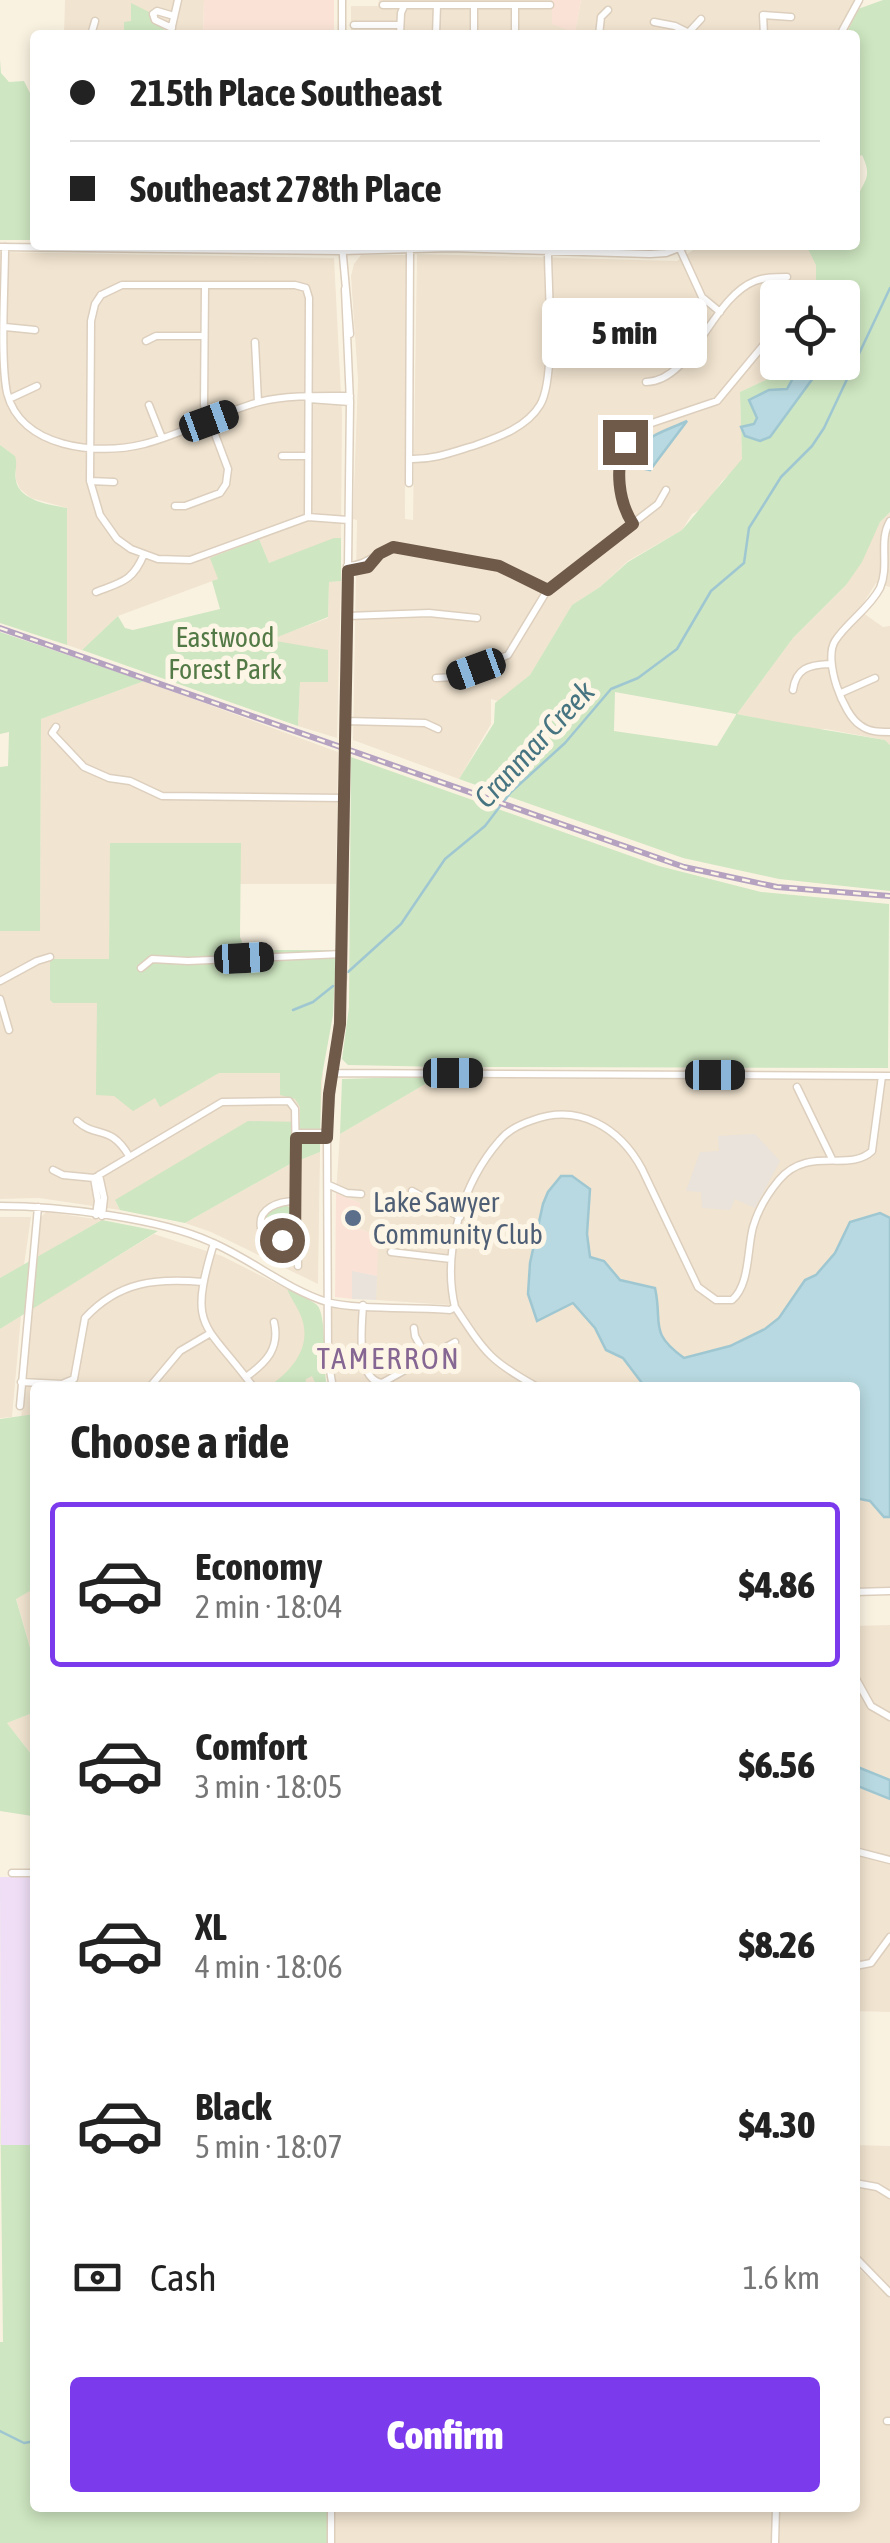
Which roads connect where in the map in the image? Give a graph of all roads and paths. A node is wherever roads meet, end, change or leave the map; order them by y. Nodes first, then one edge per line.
1 (178, 0) edge
2 (342, 0) edge
3 (859, 0) edge
4 (382, 5) dead end
5 (405, 6) junction
6 (437, 6) junction
7 (474, 6) junction
8 (516, 6) junction
9 (550, 6) dead end
10 (608, 10) dead end
11 (174, 16) junction
12 (792, 17) dead end
13 (701, 19) dead end
14 (95, 21) dead end
15 (654, 22) dead end
16 (354, 24) dead end
17 (400, 25) junction
18 (92, 30) edge
19 (170, 30) edge
20 (171, 30) edge
21 (342, 30) edge
22 (400, 30) edge
23 (436, 30) edge
24 (474, 30) edge
25 (515, 30) edge
26 (600, 30) edge
27 (681, 30) edge
28 (693, 30) edge
29 (764, 30) edge
30 (843, 30) edge
31 (2, 247) edge
32 (30, 247) edge
33 (342, 250) edge
34 (410, 250) edge
35 (524, 250) edge
36 (650, 250) edge
37 (685, 250) edge
38 (548, 252) junction
39 (787, 277) dead end
40 (204, 286) junction
41 (94, 288) dead end
42 (101, 295) junction
43 (720, 312) junction
44 (646, 325) dead end
45 (5, 327) junction
46 (36, 330) dead end
47 (204, 336) junction
48 (146, 341) dead end
49 (255, 342) dead end
50 (694, 345) junction
51 (760, 349) edge
52 (646, 382) dead end
53 (37, 386) dead end
54 (9, 399) junction
55 (308, 399) junction
56 (350, 399) junction
57 (258, 402) junction
58 (150, 405) dead end
59 (209, 421) junction
60 (162, 438) junction
61 (91, 446) junction
62 (282, 456) dead end
63 (308, 456) junction
64 (409, 459) junction
65 (90, 481) junction
66 (114, 482) dead end
67 (409, 483) dead end
68 (666, 490) dead end
69 (174, 506) dead end
70 (308, 517) junction
71 (348, 520) junction
72 (890, 521) edge
73 (633, 524) junction
74 (144, 554) junction
75 (348, 569) junction
76 (880, 589) junction
77 (548, 590) junction
78 (96, 592) dead end
79 (890, 592) edge
80 (347, 616) junction
81 (478, 618) dead end
82 (830, 664) junction
83 (436, 678) dead end
84 (875, 678) dead end
85 (794, 690) dead end
86 (841, 693) junction
87 (346, 721) junction
88 (56, 728) dead end
89 (438, 729) dead end
90 (890, 732) edge
91 (344, 798) junction
92 (342, 954) junction
93 (50, 957) dead end
94 (142, 968) dead end
95 (0, 981) edge
96 (0, 999) edge
97 (9, 1030) dead end
98 (332, 1073) junction
99 (886, 1076) edge
100 (797, 1087) dead end
101 (77, 1120) dead end
102 (296, 1136) junction
103 (327, 1136) junction
104 (129, 1156) junction
105 (832, 1159) junction
106 (53, 1170) dead end
107 (97, 1176) junction
108 (328, 1185) junction
109 (412, 1192) dead end
110 (361, 1194) dead end
111 (296, 1201) junction
112 (0, 1206) edge
113 (38, 1207) junction
114 (99, 1216) junction
115 (460, 1218) junction
116 (295, 1235) junction
117 (214, 1243) junction
118 (391, 1252) dead end
119 (451, 1259) junction
120 (298, 1266) dead end
121 (329, 1280) junction
122 (202, 1282) junction
123 (305, 1292) junction
124 (330, 1302) junction
125 (363, 1304) junction
126 (455, 1308) junction
127 (274, 1322) dead end
128 (414, 1328) dead end
129 (209, 1334) junction
130 (455, 1342) dead end
131 (427, 1358) junction
132 (246, 1376) junction
133 (21, 1382) junction
134 (30, 1382) edge
135 (67, 1382) edge
136 (153, 1382) edge
137 (250, 1382) edge
138 (332, 1382) edge
139 (376, 1382) edge
140 (384, 1382) edge
141 (528, 1382) edge
142 (20, 1406) dead end
143 (890, 1591) edge
144 (860, 1592) edge
145 (860, 1687) edge
146 (889, 1717) edge
147 (860, 1853) edge
148 (890, 1860) edge
149 (12, 1873) dead end
150 (30, 1873) edge
151 (890, 1937) edge
152 (860, 1965) edge
153 (860, 2184) edge
154 (890, 2195) edge
155 (860, 2263) edge
156 (890, 2292) edge
157 (331, 2512) edge
158 (776, 2512) edge
159 (330, 2543) edge
160 (776, 2543) edge

1 - 11 street
2 - 21 street
3 - 30 street
4 - 5 street
5 - 6 street
5 - 17 street
6 - 7 street
6 - 23 street
7 - 8 street
7 - 24 street
8 - 9 street
8 - 25 street
10 - 26 street
11 - 19 street
11 - 20 street
12 - 29 street
13 - 28 street
14 - 18 street
15 - 27 street
16 - 17 street
17 - 22 street
31 - 32 street
31 - 45 street
33 - 56 street
34 - 64 street
35 - 38 street
36 - 38 street
37 - 43 street
38 - 64 street
39 - 43 street
40 - 42 street
40 - 47 street
40 - 55 street
41 - 42 street
42 - 61 street
43 - 50 street
44 - 50 street
45 - 46 street
45 - 54 street
47 - 48 street
47 - 59 street
49 - 57 street
50 - 52 street
51 - 73 street
53 - 54 street
54 - 61 street
55 - 56 street
55 - 57 street
55 - 63 street
56 - 71 street
57 - 59 street
58 - 60 street
59 - 60 street
59 - 69 street
60 - 61 street
61 - 65 street
62 - 63 street
63 - 70 street
64 - 67 street
65 - 66 street
65 - 74 street
68 - 73 street
70 - 71 street
70 - 74 street
71 - 75 street
72 - 76 street
73 - 77 street
74 - 78 street
75 - 77 street
75 - 80 street
76 - 79 street
76 - 82 street
77 - 83 street
80 - 81 street
80 - 87 street
82 - 85 street
82 - 86 street
84 - 86 street
86 - 90 street
87 - 89 street
87 - 91 street
88 - 91 street
91 - 92 street
92 - 94 street
92 - 98 street
93 - 95 street
96 - 97 street
98 - 99 street
98 - 103 street
99 - 105 street
100 - 105 street
101 - 104 street
102 - 103 street
102 - 104 street
102 - 111 street
103 - 108 street
104 - 107 street
105 - 115 street
106 - 107 street
107 - 114 street
108 - 110 street
108 - 121 street
109 - 115 street
111 - 116 street
111 - 116 street
112 - 113 street
113 - 114 street
113 - 133 street
114 - 117 street
115 - 119 street
116 - 120 street
117 - 122 street
117 - 123 street
118 - 119 street
119 - 126 street
121 - 123 street
121 - 124 street
122 - 129 street
122 - 135 street
123 - 124 street
124 - 125 street
124 - 138 street
125 - 126 street
125 - 139 street
126 - 141 street
127 - 132 street
128 - 131 street
129 - 132 street
129 - 136 street
130 - 131 street
131 - 140 street
132 - 137 street
133 - 134 street
133 - 142 street
143 - 144 street
145 - 146 street
147 - 148 street
149 - 150 street
151 - 152 street
153 - 154 street
155 - 156 street
157 - 159 street
158 - 160 street

